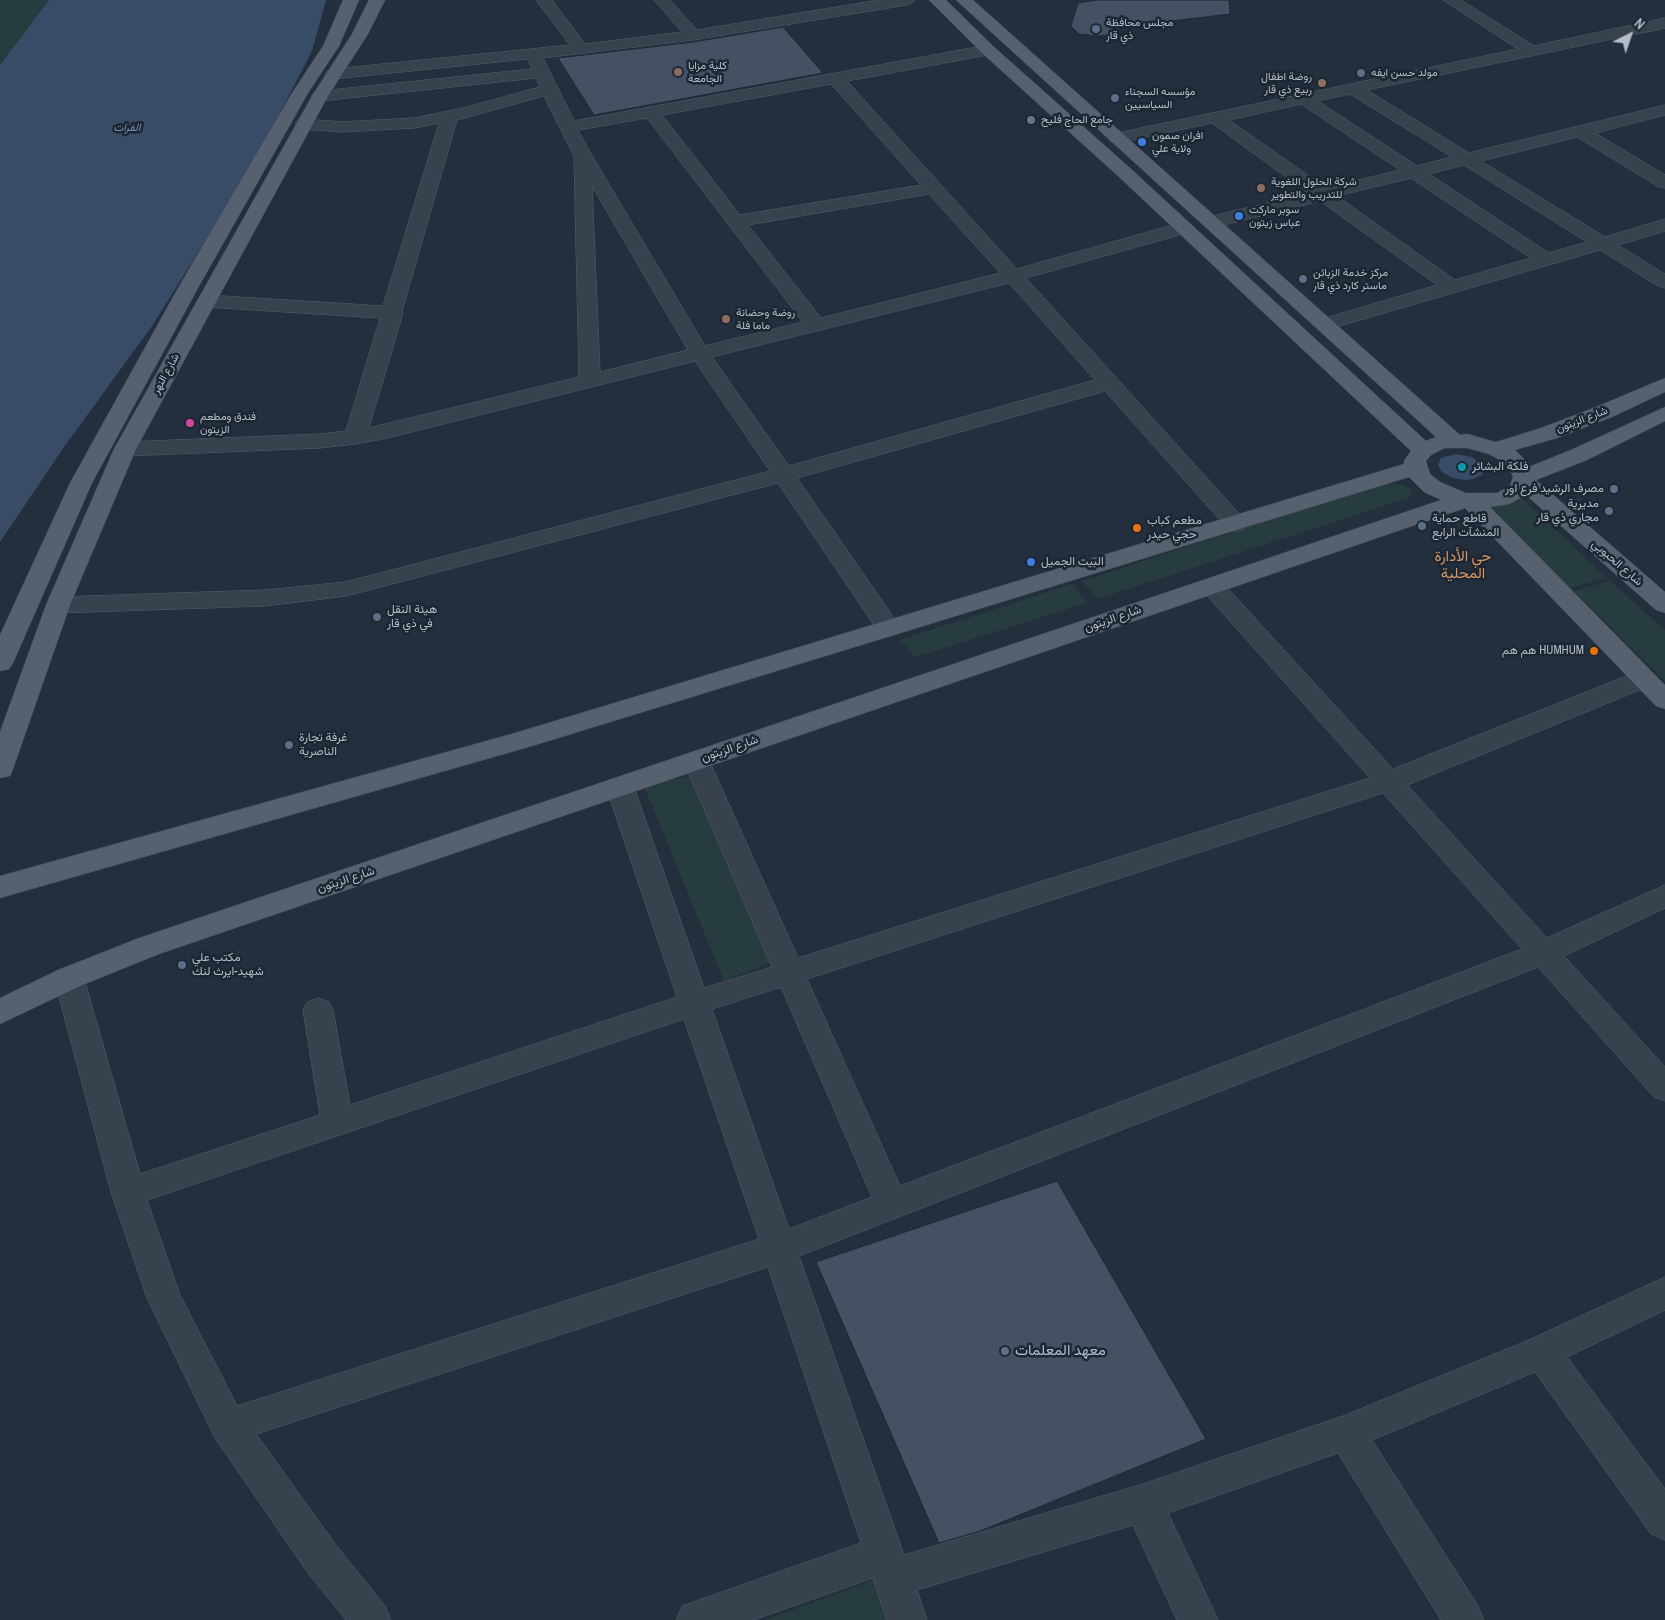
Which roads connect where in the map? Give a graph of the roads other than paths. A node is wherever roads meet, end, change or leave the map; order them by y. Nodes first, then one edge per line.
1 (351, 0) edge
2 (377, 0) edge
3 (544, 0) edge
4 (662, 0) edge
5 (907, 0) edge
6 (937, 0) edge
7 (964, 0) edge
8 (1451, 0) edge
9 (788, 6) dead end
10 (800, 19) junction
11 (1665, 23) edge
12 (693, 35) junction
13 (581, 49) junction
14 (988, 50) junction
15 (1530, 50) junction
16 (533, 54) junction
17 (333, 74) junction
18 (835, 78) junction
19 (545, 81) junction
20 (1353, 88) junction
21 (320, 96) junction
22 (1304, 99) junction
23 (1665, 110) edge
24 (652, 112) junction
25 (449, 116) junction
26 (1639, 117) junction
27 (1216, 118) junction
28 (304, 124) junction
29 (568, 127) junction
30 (1658, 128) dead end
31 (1580, 132) junction
32 (1117, 138) junction
33 (582, 154) junction
34 (1467, 159) junction
35 (1152, 168) junction
36 (1124, 172) junction
37 (1415, 172) junction
38 (1665, 183) edge
39 (933, 188) junction
40 (1323, 195) junction
41 (736, 221) junction
42 (1212, 222) junction
43 (1665, 225) edge
44 (1183, 228) junction
45 (1603, 244) junction
46 (1547, 260) junction
47 (1013, 276) junction
48 (1665, 282) edge
49 (1453, 288) junction
50 (207, 301) junction
51 (393, 313) junction
52 (1326, 324) junction
53 (816, 325) junction
54 (700, 354) junction
55 (590, 381) junction
56 (1108, 382) junction
57 (1665, 384) edge
58 (1665, 413) edge
59 (355, 437) junction
60 (1454, 441) junction
61 (125, 449) junction
62 (1497, 449) junction
63 (1419, 459) junction
64 (782, 475) junction
65 (1524, 479) junction
66 (1467, 500) junction
67 (1236, 524) junction
68 (1212, 586) junction
69 (58, 605) junction
70 (1665, 605) edge
71 (889, 628) junction
72 (0, 663) edge
73 (1643, 679) junction
74 (1665, 700) edge
75 (696, 760) junction
76 (0, 769) edge
77 (1388, 782) junction
78 (620, 787) junction
79 (0, 887) edge
80 (1665, 896) edge
81 (1542, 952) junction
82 (791, 972) junction
83 (69, 978) junction
84 (695, 1003) junction
85 (318, 1010) dead end
86 (0, 1012) edge
87 (1665, 1088) edge
88 (337, 1122) junction
89 (128, 1192) junction
90 (892, 1205) junction
91 (779, 1248) junction
92 (1665, 1293) edge
93 (1542, 1352) junction
94 (228, 1426) junction
95 (1346, 1432) junction
96 (1143, 1503) junction
97 (1665, 1521) edge
98 (889, 1566) junction
99 (371, 1620) edge
100 (696, 1620) edge
101 (907, 1620) edge
102 (1198, 1620) edge
103 (1464, 1620) edge

1 - 72 main road, شارع النهر
2 - 17 main road, شارع النهر
3 - 13 street
4 - 12 street
5 - 10 street
6 - 14 main road
7 - 32 main road
8 - 15 street
9 - 10 street
10 - 12 street
11 - 15 street
12 - 13 street
13 - 16 street
14 - 18 street
14 - 36 main road
15 - 20 street
16 - 17 street
16 - 19 street
17 - 21 main road, شارع النهر
18 - 24 street
18 - 39 street
19 - 21 street
19 - 25 street
19 - 29 street
20 - 22 street
20 - 34 street
21 - 28 main road, شارع النهر
22 - 27 street
22 - 37 street
23 - 26 street
24 - 29 street
24 - 41 street
25 - 28 street
25 - 51 street
26 - 30 street
26 - 31 street
27 - 32 street
27 - 40 street
28 - 50 main road, شارع النهر
29 - 33 street
31 - 34 street
31 - 38 street
32 - 35 main road
33 - 54 street
33 - 55 street
34 - 37 street
34 - 45 street
35 - 36 main road
35 - 42 main road
36 - 44 main road
37 - 40 street
37 - 46 street
39 - 41 street
39 - 47 street
40 - 42 street
40 - 49 street
41 - 53 street
42 - 52 main road
43 - 45 street
44 - 47 street
44 - 63 main road
45 - 46 street
45 - 48 street
46 - 49 street
47 - 53 street
47 - 56 street
49 - 52 street
50 - 51 street
50 - 61 main road, شارع النهر
51 - 59 street
52 - 60 main road
53 - 54 street
54 - 55 street
54 - 64 street
55 - 59 street
56 - 64 street
56 - 67 street
57 - 62 main road, شارع الزيتون
58 - 65 main road
59 - 61 street
60 - 62 main road
60 - 63 main road
61 - 69 main road, شارع النهر
62 - 65 main road, شارع الحبوبي
63 - 66 main road
63 - 67 main road
64 - 69 street
64 - 71 street
65 - 66 main road
65 - 70 main road, شارع الحبوبي
66 - 68 main road, شارع الزيتون
66 - 73 main road
67 - 71 main road
68 - 75 main road, شارع الزيتون
68 - 77 street
69 - 76 main road, شارع النهر
71 - 79 main road
73 - 74 main road
73 - 77 street
75 - 78 main road, شارع الزيتون
75 - 82 street
77 - 81 street
77 - 82 street
78 - 83 main road, شارع الزيتون
78 - 84 street
80 - 81 street
81 - 87 street
81 - 90 street
82 - 84 street
82 - 90 street
83 - 86 main road, شارع الزيتون
83 - 89 street
84 - 88 street
84 - 91 street
85 - 88 street
88 - 89 street
89 - 94 street
90 - 91 street
91 - 94 street
91 - 98 street
92 - 93 street
93 - 95 street
93 - 97 street
94 - 99 street
95 - 96 street
95 - 103 street
96 - 98 street
96 - 102 street
98 - 100 street
98 - 101 street

